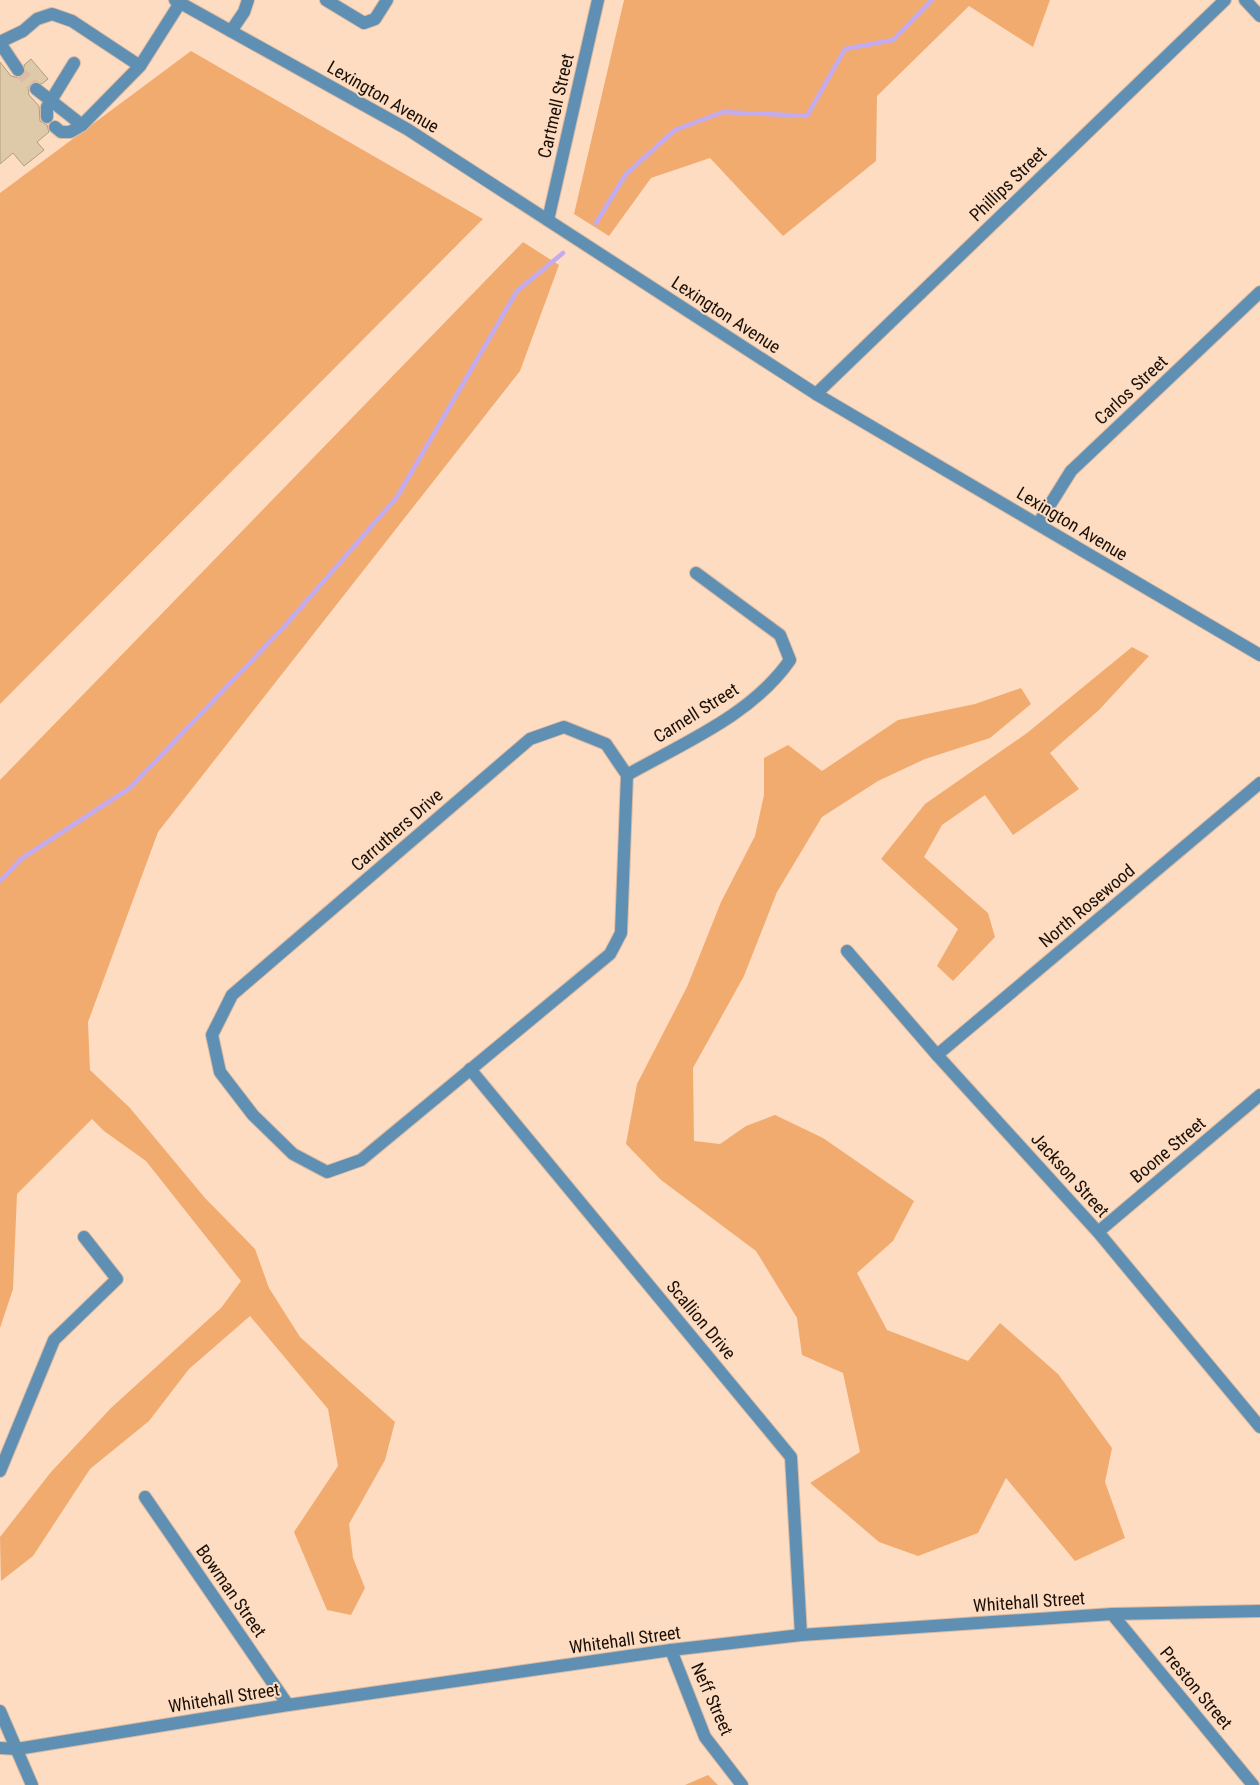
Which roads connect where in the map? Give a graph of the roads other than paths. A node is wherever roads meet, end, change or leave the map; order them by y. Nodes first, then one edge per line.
1 (248, 0) edge
2 (326, 0) edge
3 (387, 0) edge
4 (598, 0) edge
5 (1225, 0) edge
6 (1245, 0) edge
7 (178, 1) edge
8 (1260, 16) edge
9 (231, 31) junction
10 (0, 42) edge
11 (144, 61) junction
12 (74, 63) dead end
13 (18, 70) tunnel mouth
14 (36, 89) tunnel mouth
15 (50, 101) junction
16 (82, 125) junction
17 (548, 220) junction
18 (1260, 292) edge
19 (816, 394) junction
20 (1038, 524) junction
21 (696, 573) dead end
22 (1260, 655) edge
23 (627, 775) junction
24 (1260, 783) edge
25 (847, 951) dead end
26 (937, 1055) junction
27 (470, 1069) junction
28 (1260, 1095) edge
29 (1098, 1232) junction
30 (84, 1237) dead end
31 (1260, 1427) edge
32 (0, 1471) edge
33 (145, 1497) dead end
34 (1260, 1611) edge
35 (1112, 1614) junction
36 (801, 1635) junction
37 (671, 1650) junction
38 (288, 1705) junction
39 (0, 1711) edge
40 (0, 1748) edge
41 (18, 1749) junction
42 (32, 1785) edge
43 (742, 1785) edge
44 (1253, 1785) edge

1 - 9 street
2 - 3 street
4 - 17 street, Cartmell Street
5 - 19 street, Phillips Street
6 - 8 street
7 - 9 street, Lexington Avenue
7 - 11 street
9 - 17 street, Lexington Avenue
10 - 11 street
10 - 13 street
11 - 16 street
12 - 15 street
14 - 15 street
15 - 16 street
15 - 16 street
17 - 19 street, Lexington Avenue
18 - 20 street, Carlos Street
19 - 20 street, Lexington Avenue
20 - 22 street, Lexington Avenue
21 - 23 street, Carnell Street
23 - 27 street, Carruthers Drive
23 - 27 street, Carruthers Drive
24 - 26 street, North Rosewood
25 - 26 street, Jackson Street
26 - 29 street, Jackson Street
27 - 36 street, Scallion Drive
28 - 29 street, Boone Street
29 - 31 street, Jackson Street
30 - 32 street
33 - 38 street, Bowman Street
34 - 35 street, Whitehall Street
35 - 36 street, Whitehall Street
35 - 44 street, Preston Street
36 - 37 street, Whitehall Street
37 - 38 street, Whitehall Street
37 - 43 street, Neff Street
38 - 41 street, Whitehall Street
39 - 41 street
40 - 41 street, Whitehall Street
41 - 42 street

